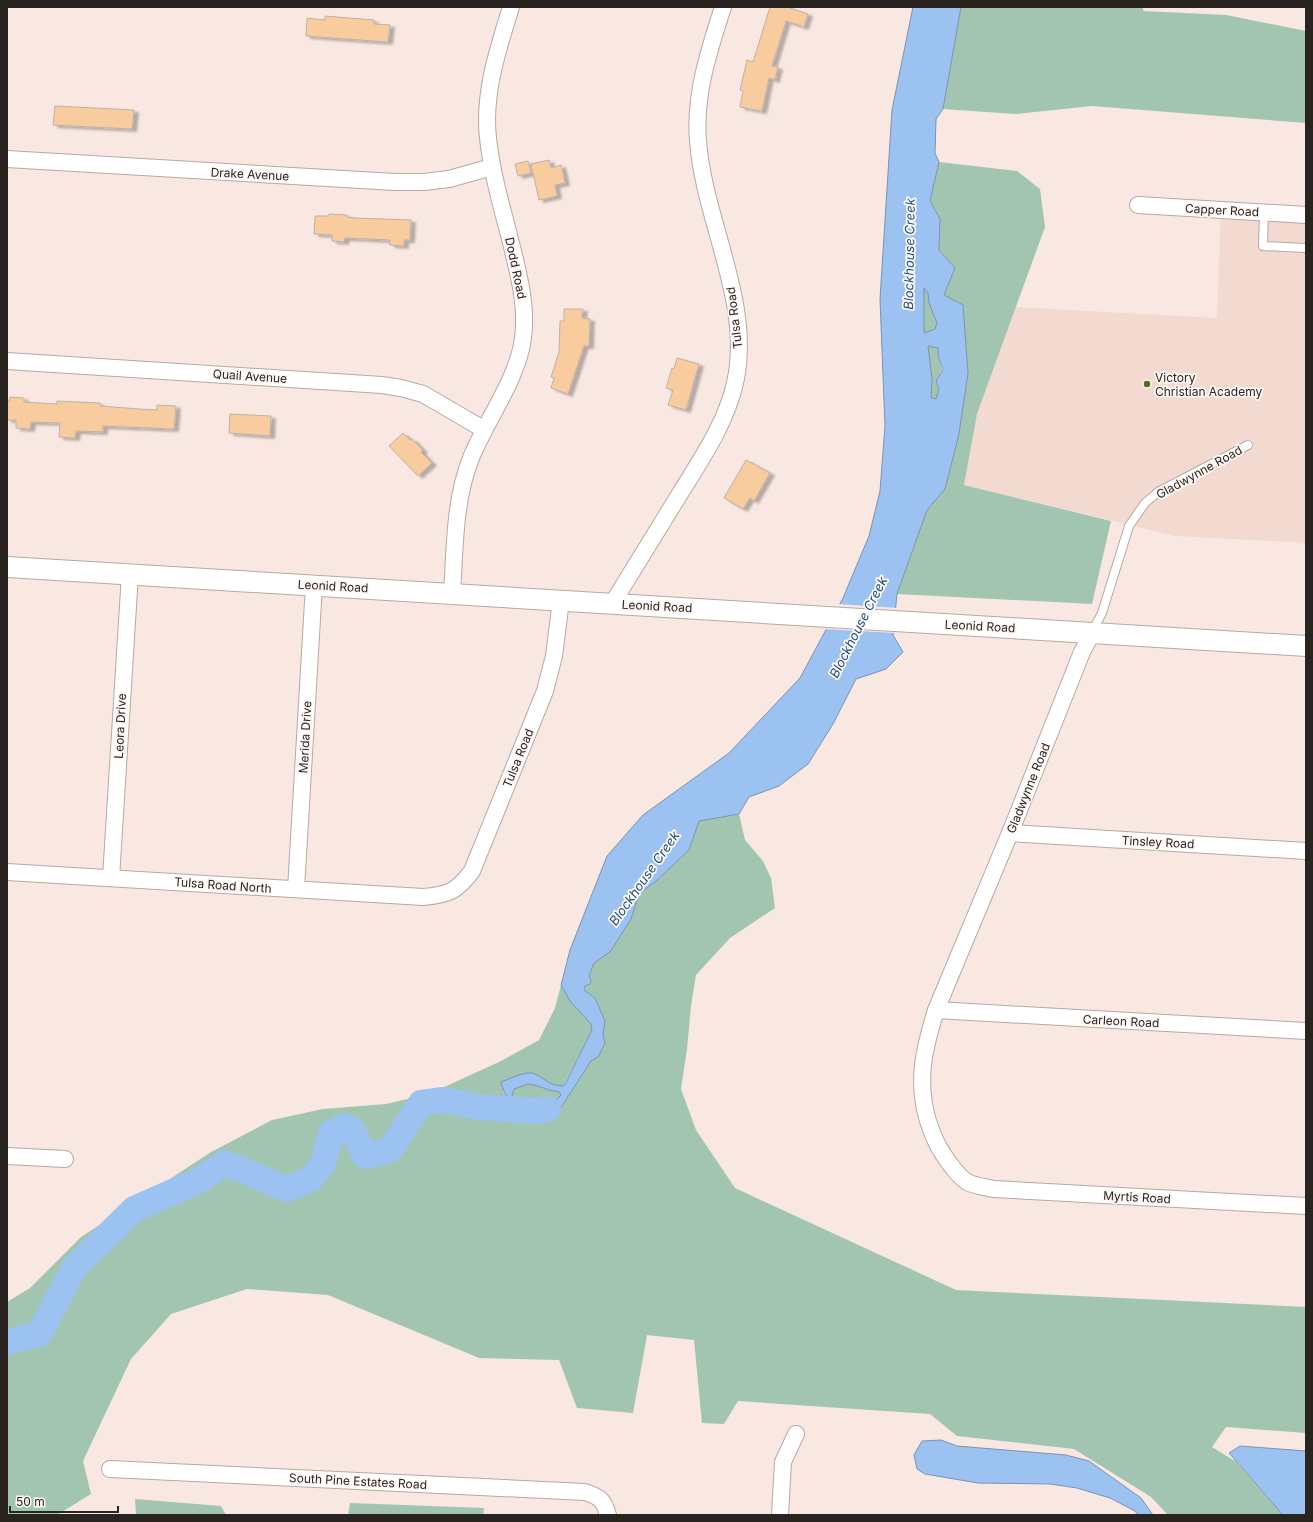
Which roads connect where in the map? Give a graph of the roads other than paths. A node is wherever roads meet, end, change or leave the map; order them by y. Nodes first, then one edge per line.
1 (723, 7) edge
2 (506, 8) edge
3 (7, 159) edge
4 (492, 167) junction
5 (1138, 205) dead end
6 (1264, 213) junction
7 (1306, 215) edge
8 (1306, 248) edge
9 (7, 362) edge
10 (484, 429) junction
11 (1248, 445) dead end
12 (7, 567) edge
13 (130, 574) junction
14 (314, 585) junction
15 (452, 593) junction
16 (561, 600) junction
17 (612, 604) junction
18 (1092, 633) junction
19 (1306, 646) edge
20 (1010, 833) junction
21 (1306, 851) edge
22 (7, 872) edge
23 (111, 878) junction
24 (296, 889) junction
25 (440, 896) joint
26 (936, 1010) junction
27 (1306, 1031) edge
28 (7, 1156) edge
29 (66, 1159) dead end
30 (968, 1182) joint
31 (1306, 1206) edge
32 (796, 1434) dead end
33 (110, 1469) dead end
34 (606, 1508) edge
35 (780, 1515) edge

1 - 17 street, Tulsa Road
2 - 4 street, Dodd Road
3 - 4 street, Drake Avenue
4 - 10 street, Dodd Road
5 - 6 street, Capper Road
6 - 7 street, Capper Road
6 - 8 lane
9 - 10 street, Quail Avenue
10 - 15 street, Dodd Road
11 - 18 lane, Gladwynne Road
12 - 13 street, Leonid Road
13 - 14 street, Leonid Road
13 - 23 street, Leora Drive
14 - 15 street, Leonid Road
14 - 24 street, Merida Drive
15 - 16 street, Leonid Road
16 - 17 street, Leonid Road
16 - 25 street, Tulsa Road
17 - 18 street, Leonid Road
18 - 19 street, Leonid Road
18 - 20 street, Gladwynne Road
20 - 21 street, Tinsley Road
20 - 26 street, Gladwynne Road
22 - 23 street, Tulsa Road North
23 - 24 street, Tulsa Road North
24 - 25 street, Tulsa Road North
26 - 27 street, Carleon Road
26 - 30 street, Gladwynne Road
28 - 29 street
30 - 31 street, Myrtis Road
32 - 35 street
33 - 34 street, South Pine Estates Road

